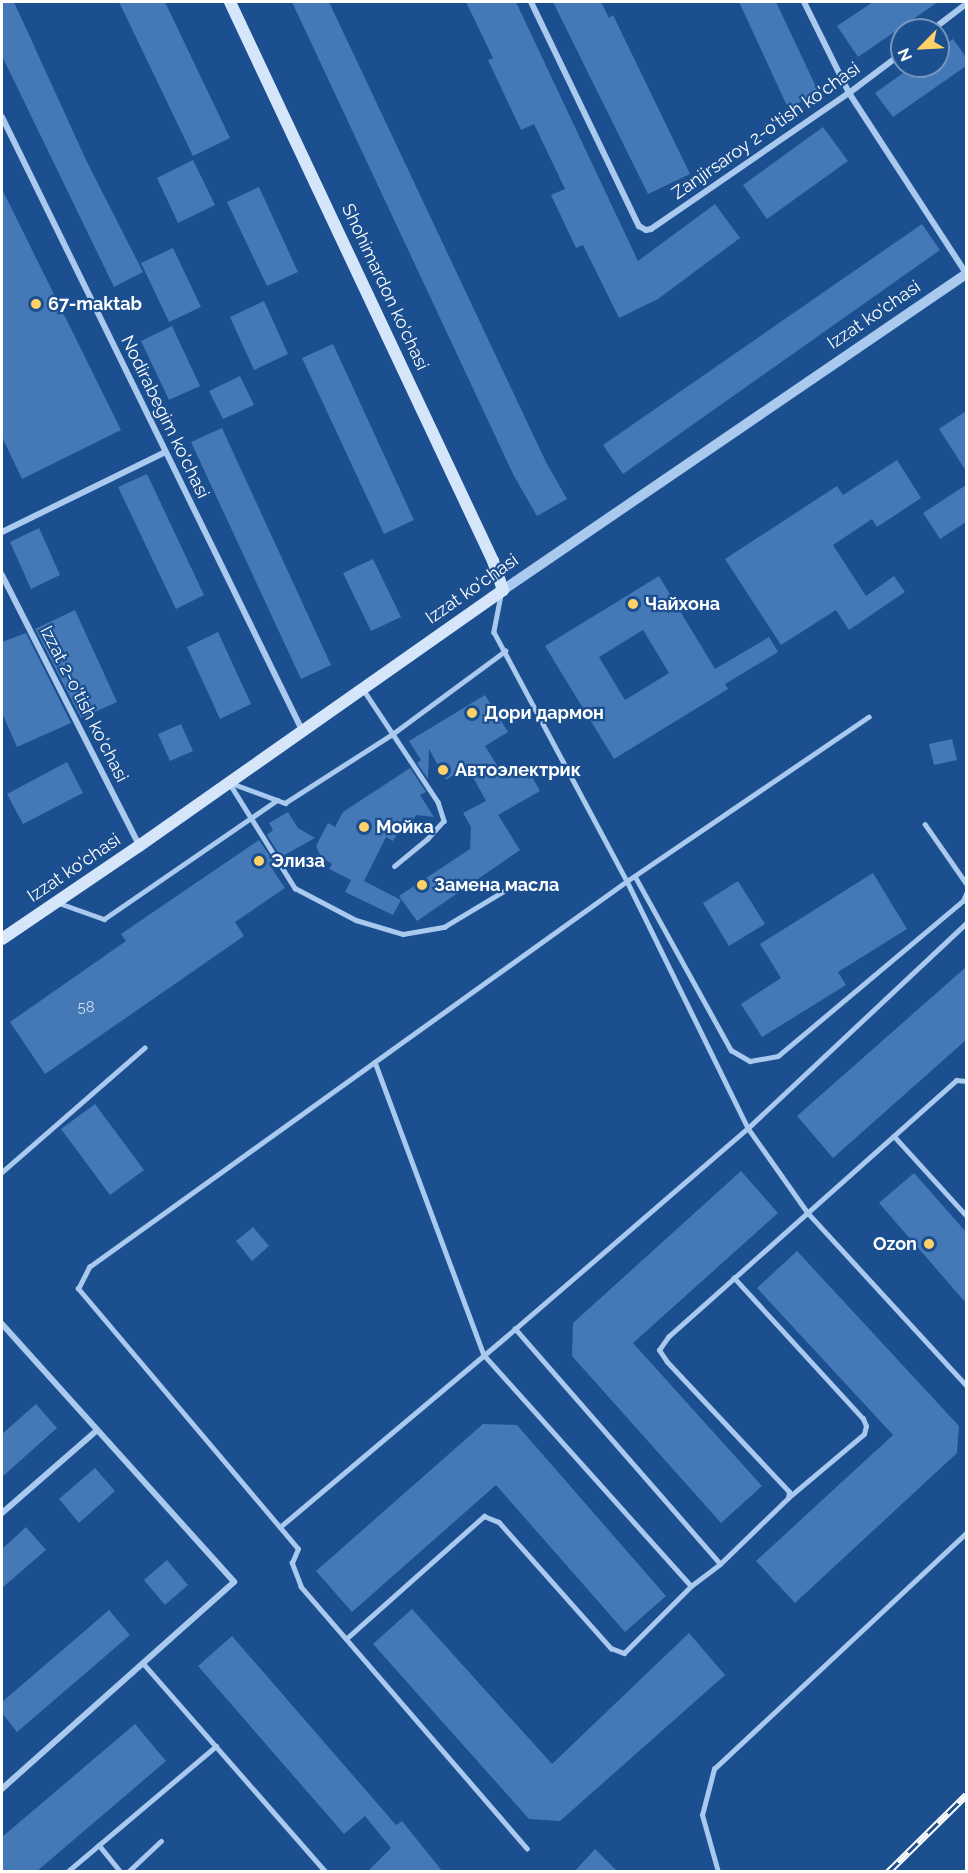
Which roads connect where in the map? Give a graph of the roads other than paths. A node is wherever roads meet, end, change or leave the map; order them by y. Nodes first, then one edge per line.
1 (230, 2) edge
2 (531, 2) edge
3 (804, 2) edge
4 (966, 4) edge
5 (948, 18) edge
6 (890, 62) edge
7 (849, 93) junction
8 (2, 117) edge
9 (966, 274) edge
10 (165, 452) junction
11 (2, 532) edge
12 (2, 575) edge
13 (503, 590) junction
14 (505, 651) junction
15 (362, 688) junction
16 (868, 717) dead end
17 (302, 730) junction
18 (391, 735) junction
19 (229, 782) junction
20 (277, 800) junction
21 (251, 817) junction
22 (925, 824) dead end
23 (139, 846) junction
24 (395, 867) dead end
25 (635, 876) junction
26 (627, 881) junction
27 (966, 883) edge
28 (504, 891) dead end
29 (966, 894) edge
30 (57, 902) junction
31 (966, 923) edge
32 (2, 939) edge
33 (144, 1048) dead end
34 (375, 1062) junction
35 (966, 1081) edge
36 (748, 1128) junction
37 (894, 1136) junction
38 (2, 1173) edge
39 (808, 1213) junction
40 (966, 1215) edge
41 (734, 1278) junction
42 (2, 1324) edge
43 (515, 1329) junction
44 (484, 1355) junction
45 (966, 1385) edge
46 (97, 1430) junction
47 (788, 1498) junction
48 (2, 1513) edge
49 (280, 1527) junction
50 (966, 1533) edge
51 (720, 1564) junction
52 (691, 1586) junction
53 (346, 1639) junction
54 (143, 1663) junction
55 (216, 1746) junction
56 (2, 1789) edge
57 (161, 1841) dead end
58 (99, 1845) junction
59 (527, 1849) dead end
60 (67, 1872) edge
61 (121, 1872) edge
62 (128, 1872) edge
63 (326, 1872) edge
64 (718, 1872) edge

1 - 13 main road, Shohimardon ko'chasi
2 - 7 street, Zanjirsaroy 2-o'tish ko'chasi
3 - 7 street
4 - 5 street
6 - 7 street, Zanjirsaroy 2-o'tish ko'chasi
7 - 9 street
8 - 10 street, Nodirabegim ko'chasi
9 - 13 street, Izzat ko'chasi
10 - 11 street
10 - 17 street, Nodirabegim ko'chasi
12 - 23 street, Izzat 2-o'tish ko'chasi
13 - 14 lane
13 - 15 main road, Izzat ko'chasi
14 - 18 lane
14 - 26 lane
15 - 17 main road, Izzat ko'chasi
15 - 18 lane
16 - 25 lane
17 - 19 main road, Izzat ko'chasi
18 - 20 lane
18 - 24 lane
19 - 20 lane
19 - 21 lane
19 - 23 main road, Izzat ko'chasi
20 - 21 lane
21 - 28 lane
21 - 30 lane
22 - 27 lane
23 - 30 main road, Izzat ko'chasi
25 - 26 lane
25 - 29 lane
26 - 34 lane
26 - 36 lane
30 - 32 main road, Izzat ko'chasi
31 - 36 lane
33 - 38 lane
34 - 44 lane
34 - 49 lane
35 - 37 lane
36 - 39 lane
36 - 43 lane
37 - 39 lane
37 - 40 lane
39 - 41 lane
39 - 45 lane
41 - 47 lane
41 - 47 lane
42 - 46 street
43 - 44 lane
43 - 51 lane
44 - 49 lane
44 - 52 lane
46 - 48 street
46 - 54 street
47 - 51 lane
49 - 53 lane
50 - 64 lane
51 - 52 lane
52 - 53 lane
53 - 59 lane
54 - 55 lane
54 - 56 street
55 - 58 lane
55 - 63 lane
57 - 62 lane
58 - 60 lane
58 - 61 lane

